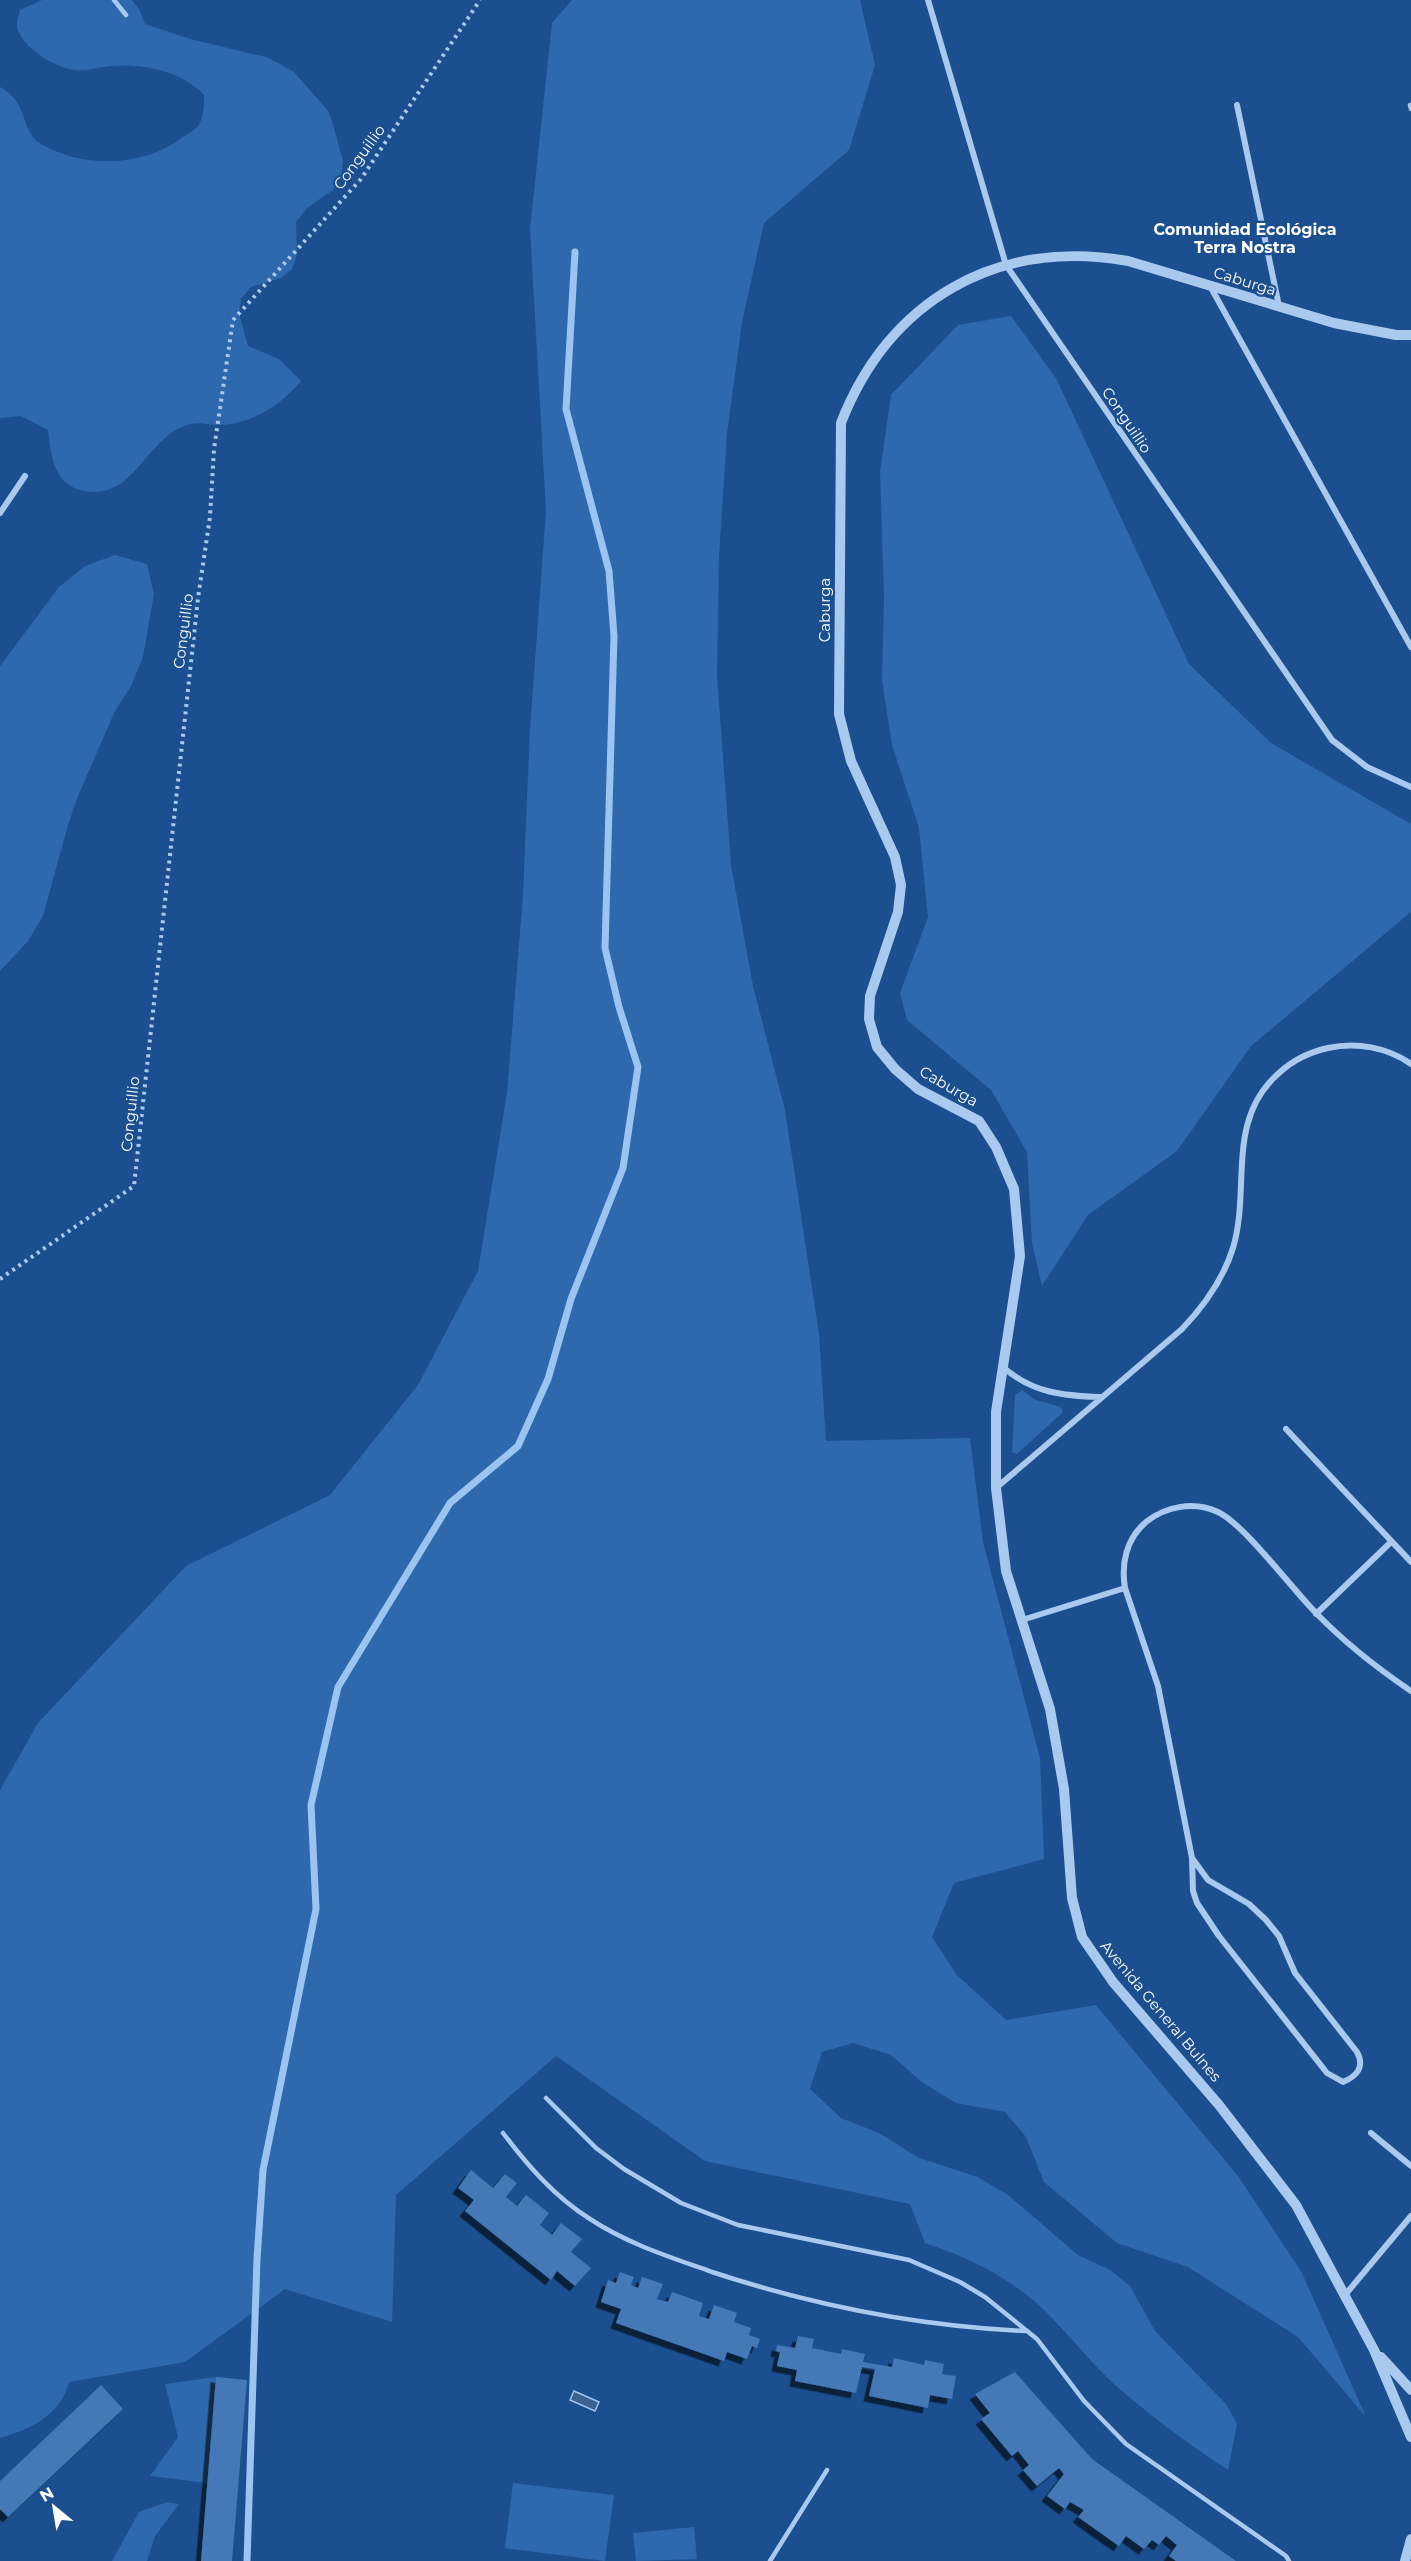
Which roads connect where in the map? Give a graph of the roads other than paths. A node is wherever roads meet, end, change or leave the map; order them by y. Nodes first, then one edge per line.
1 (114, 0) edge
2 (928, 0) edge
3 (126, 15) dead end
4 (1237, 105) dead end
5 (1006, 265) junction
6 (1210, 286) junction
7 (1279, 306) junction
8 (1411, 335) edge
9 (25, 476) dead end
10 (0, 513) edge
11 (1411, 647) edge
12 (1411, 787) edge
13 (1411, 1064) edge
14 (1004, 1368) junction
15 (1102, 1397) junction
16 (1286, 1429) dead end
17 (996, 1488) junction
18 (1391, 1542) junction
19 (1411, 1562) edge
20 (1125, 1588) junction
21 (1317, 1614) junction
22 (1022, 1620) junction
23 (1411, 1691) edge
24 (1192, 1858) junction
25 (546, 2098) dead end
26 (503, 2133) dead end
27 (1371, 2133) dead end
28 (1411, 2166) edge
29 (1411, 2216) edge
30 (1345, 2295) junction
31 (1025, 2331) junction
32 (1374, 2350) junction
33 (1411, 2390) edge
34 (1411, 2437) edge
35 (1411, 2449) edge
36 (827, 2470) dead end
37 (1411, 2539) edge
38 (770, 2561) edge
39 (1289, 2561) edge
40 (1405, 2561) edge

1 - 3 lane
2 - 5 street, Conguillio
4 - 7 street
5 - 6 street, Caburga
5 - 12 street, Conguillio
5 - 14 street, Caburga
6 - 7 street, Caburga
6 - 11 street
7 - 8 street, Caburga
9 - 10 street
13 - 15 street
14 - 15 street
14 - 17 street, Avenida General Bulnes
15 - 17 street
16 - 18 street
17 - 22 street, Avenida General Bulnes
18 - 19 street
18 - 21 street
20 - 21 street
20 - 22 street
20 - 24 street
21 - 23 street
22 - 30 street, Avenida General Bulnes
24 - 24 street
25 - 31 lane
26 - 31 lane
27 - 28 street
29 - 30 street
30 - 32 street, Avenida General Bulnes
31 - 39 lane
32 - 33 street, Avenida General Bulnes
32 - 34 street, Avenida General Bulnes
34 - 35 street
36 - 38 lane
37 - 40 street

